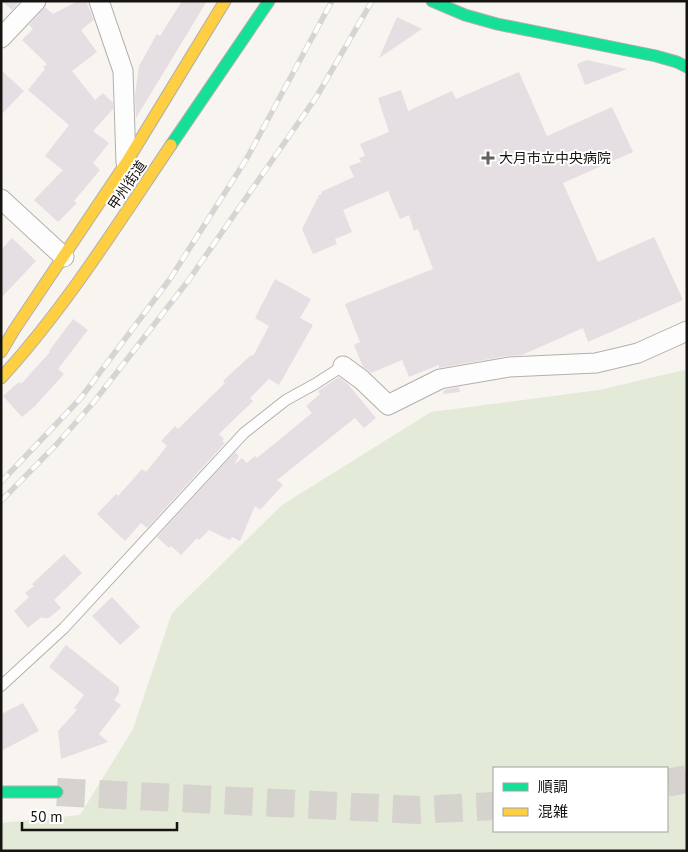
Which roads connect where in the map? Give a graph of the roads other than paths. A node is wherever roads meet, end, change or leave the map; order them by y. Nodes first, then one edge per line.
1 (36, 1) edge
2 (99, 1) edge
3 (225, 1) edge
4 (269, 1) edge
5 (434, 2) edge
6 (1, 38) edge
7 (687, 68) edge
8 (126, 163) junction
9 (1, 199) edge
10 (64, 257) junction
11 (687, 331) edge
12 (1, 352) edge
13 (343, 366) joint
14 (1, 378) edge
15 (1, 686) edge
16 (1, 792) edge
17 (57, 792) tunnel mouth

1 - 6 street
2 - 8 street
3 - 8 main road
4 - 14 main road, 甲州街道
5 - 7 main road
8 - 10 main road
9 - 10 street
10 - 12 main road
11 - 13 street
13 - 15 lane
16 - 17 main road

